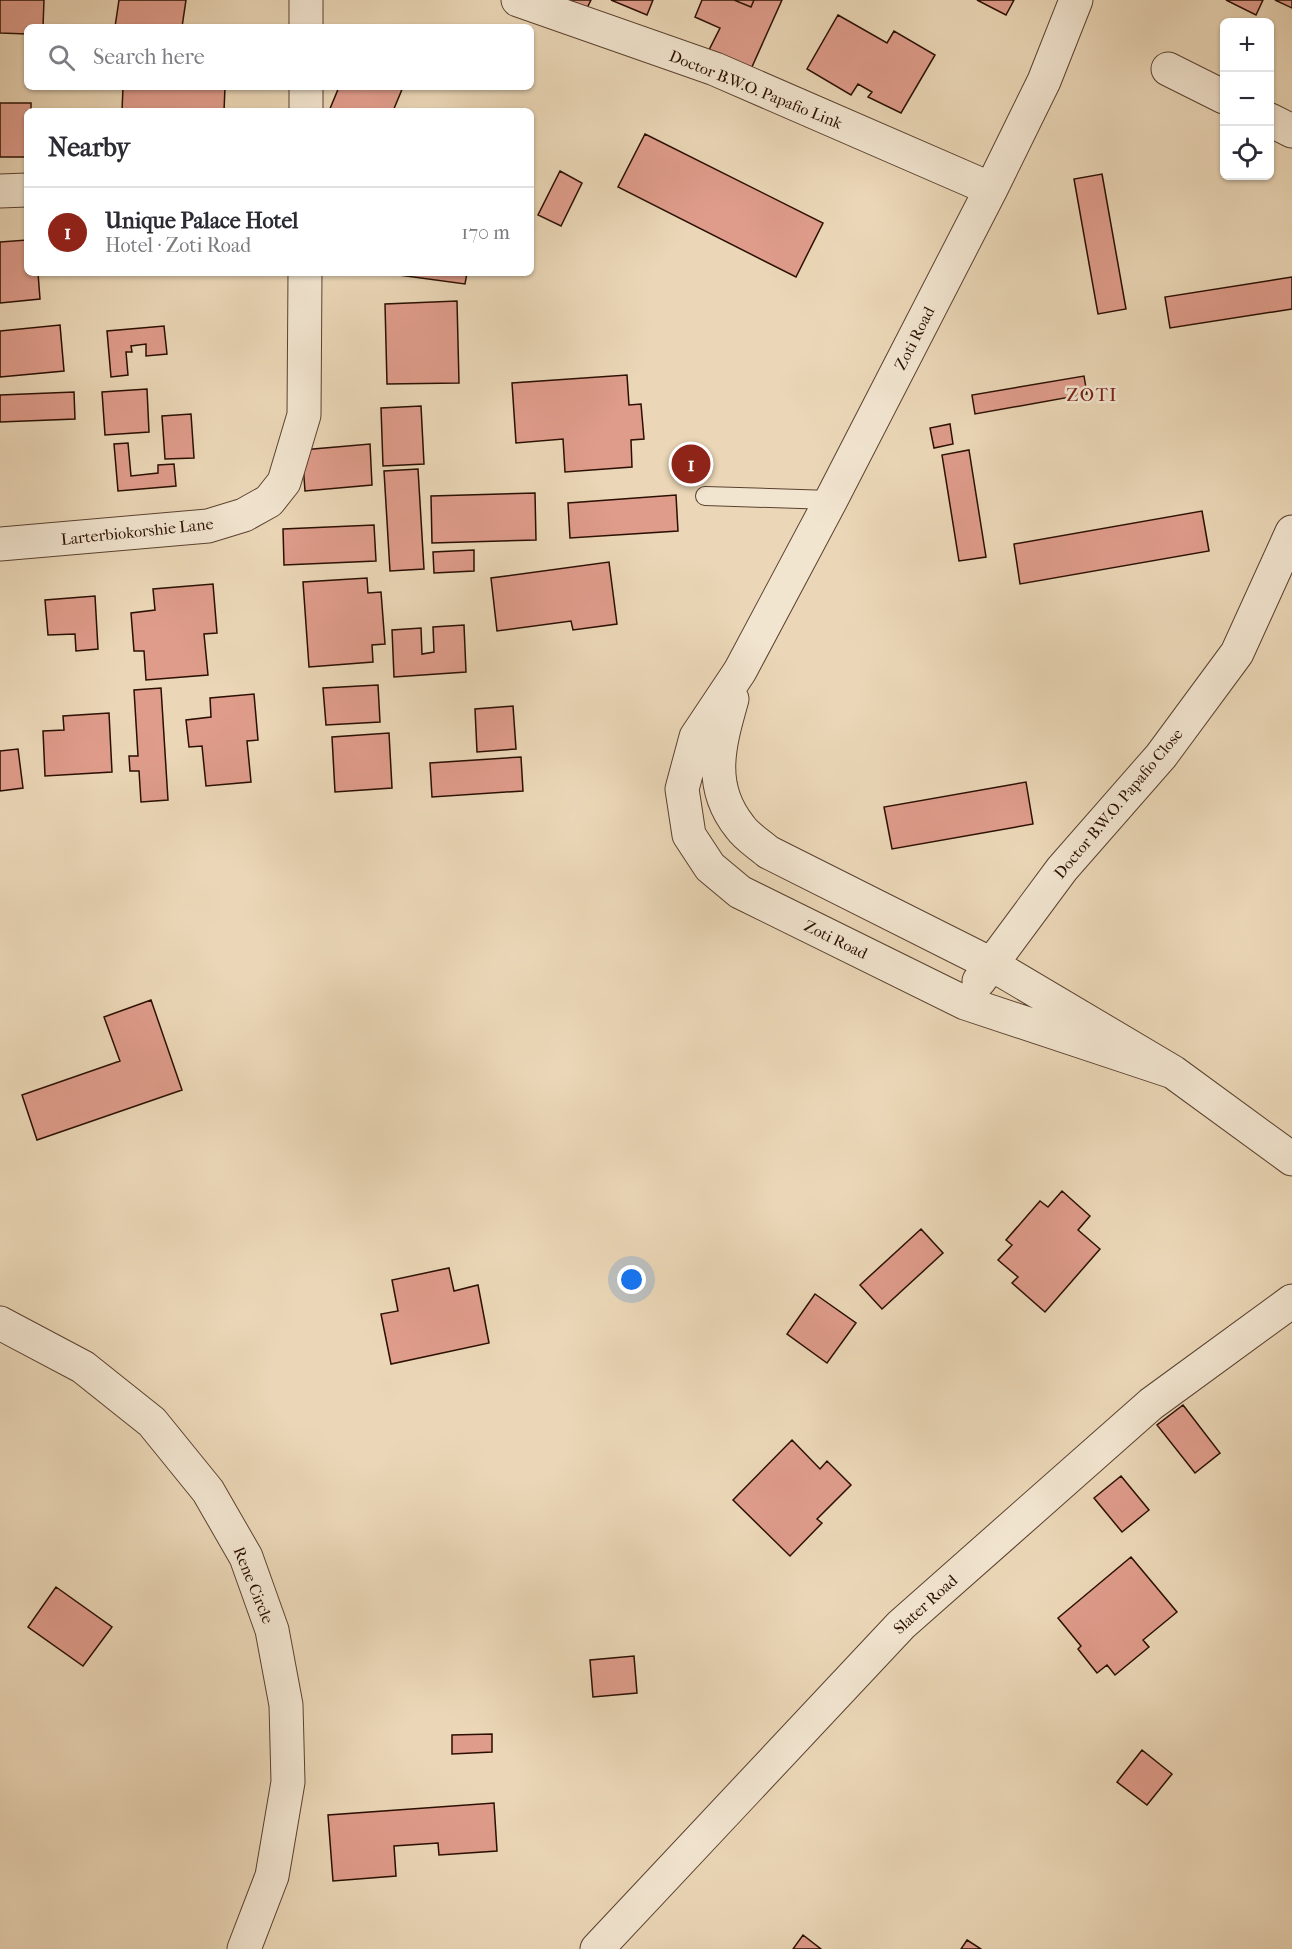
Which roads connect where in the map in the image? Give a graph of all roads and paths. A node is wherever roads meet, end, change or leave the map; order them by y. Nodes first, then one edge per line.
1 (306, 0) edge
2 (518, 0) edge
3 (1077, 0) edge
4 (306, 24) edge
5 (1168, 69) dead end
6 (306, 90) edge
7 (1220, 96) edge
8 (306, 108) edge
9 (1274, 122) edge
10 (1292, 131) edge
11 (991, 189) junction
12 (24, 190) edge
13 (0, 191) edge
14 (305, 276) edge
15 (705, 496) dead end
16 (831, 500) junction
17 (1292, 532) edge
18 (0, 544) edge
19 (740, 671) junction
20 (991, 964) junction
21 (964, 1003) junction
22 (1173, 1072) junction
23 (1292, 1159) edge
24 (1292, 1301) edge
25 (0, 1323) edge
26 (244, 1949) edge
27 (597, 1949) edge

1 - 4 street
2 - 11 street, Doctor B.W.O. Papafio Link
3 - 11 street, Zoti Road
5 - 7 street
6 - 8 street
9 - 10 street
11 - 16 street, Zoti Road
12 - 13 street
14 - 18 street, Larterbiokorshie Lane
15 - 16 lane
16 - 19 street, Zoti Road
17 - 20 street, Doctor B.W.O. Papafio Close
19 - 20 street, Zoti Road
19 - 21 street, Zoti Road
20 - 21 street, Doctor B.W.O. Papafio Close
20 - 22 street, Zoti Road
21 - 22 street, Zoti Road
22 - 23 street, Zoti Road
24 - 27 street, Slater Road
25 - 26 street, Rene Circle

